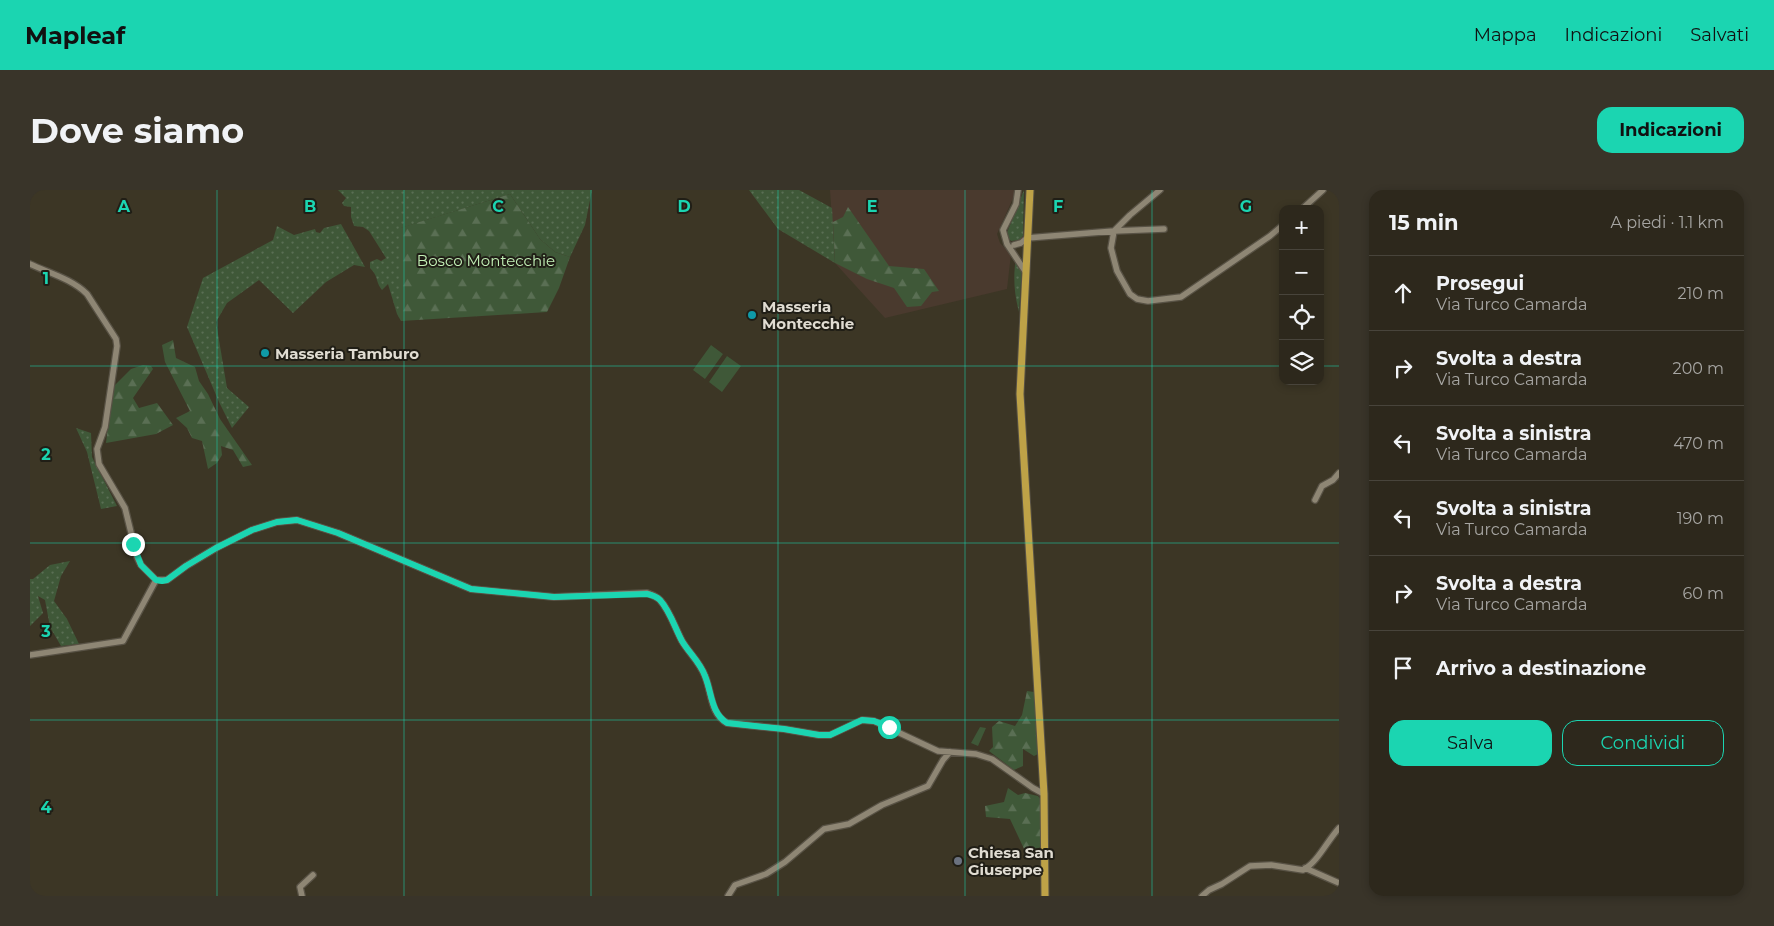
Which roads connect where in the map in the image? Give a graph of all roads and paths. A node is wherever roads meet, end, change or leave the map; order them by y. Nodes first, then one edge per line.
1 (1018, 190) edge
2 (1030, 190) edge
3 (1160, 190) edge
4 (1323, 190) edge
5 (1306, 205) edge
6 (1279, 228) edge
7 (1164, 229) dead end
8 (1114, 231) junction
9 (1027, 238) junction
10 (1007, 244) junction
11 (1014, 245) junction
12 (1026, 252) junction
13 (1014, 254) junction
14 (30, 264) edge
15 (1025, 271) junction
16 (1339, 473) edge
17 (1315, 500) dead end
18 (156, 580) junction
19 (30, 655) edge
20 (950, 752) junction
21 (1044, 794) junction
22 (1339, 828) edge
23 (1305, 868) junction
24 (312, 875) dead end
25 (1339, 883) edge
26 (302, 896) edge
27 (728, 896) edge
28 (1045, 896) edge
29 (1202, 896) edge

1 - 10 street
2 - 9 main road
3 - 8 street
4 - 5 street
6 - 8 street
7 - 8 street
8 - 9 street
9 - 11 street
9 - 12 main road
10 - 11 street
10 - 13 street
11 - 12 street
12 - 13 street
12 - 15 main road
13 - 15 street
14 - 18 street
15 - 21 main road
16 - 17 street
18 - 19 street
18 - 20 street
20 - 21 street
20 - 27 street
21 - 28 main road
22 - 23 street
23 - 25 street
23 - 29 street
24 - 26 street

